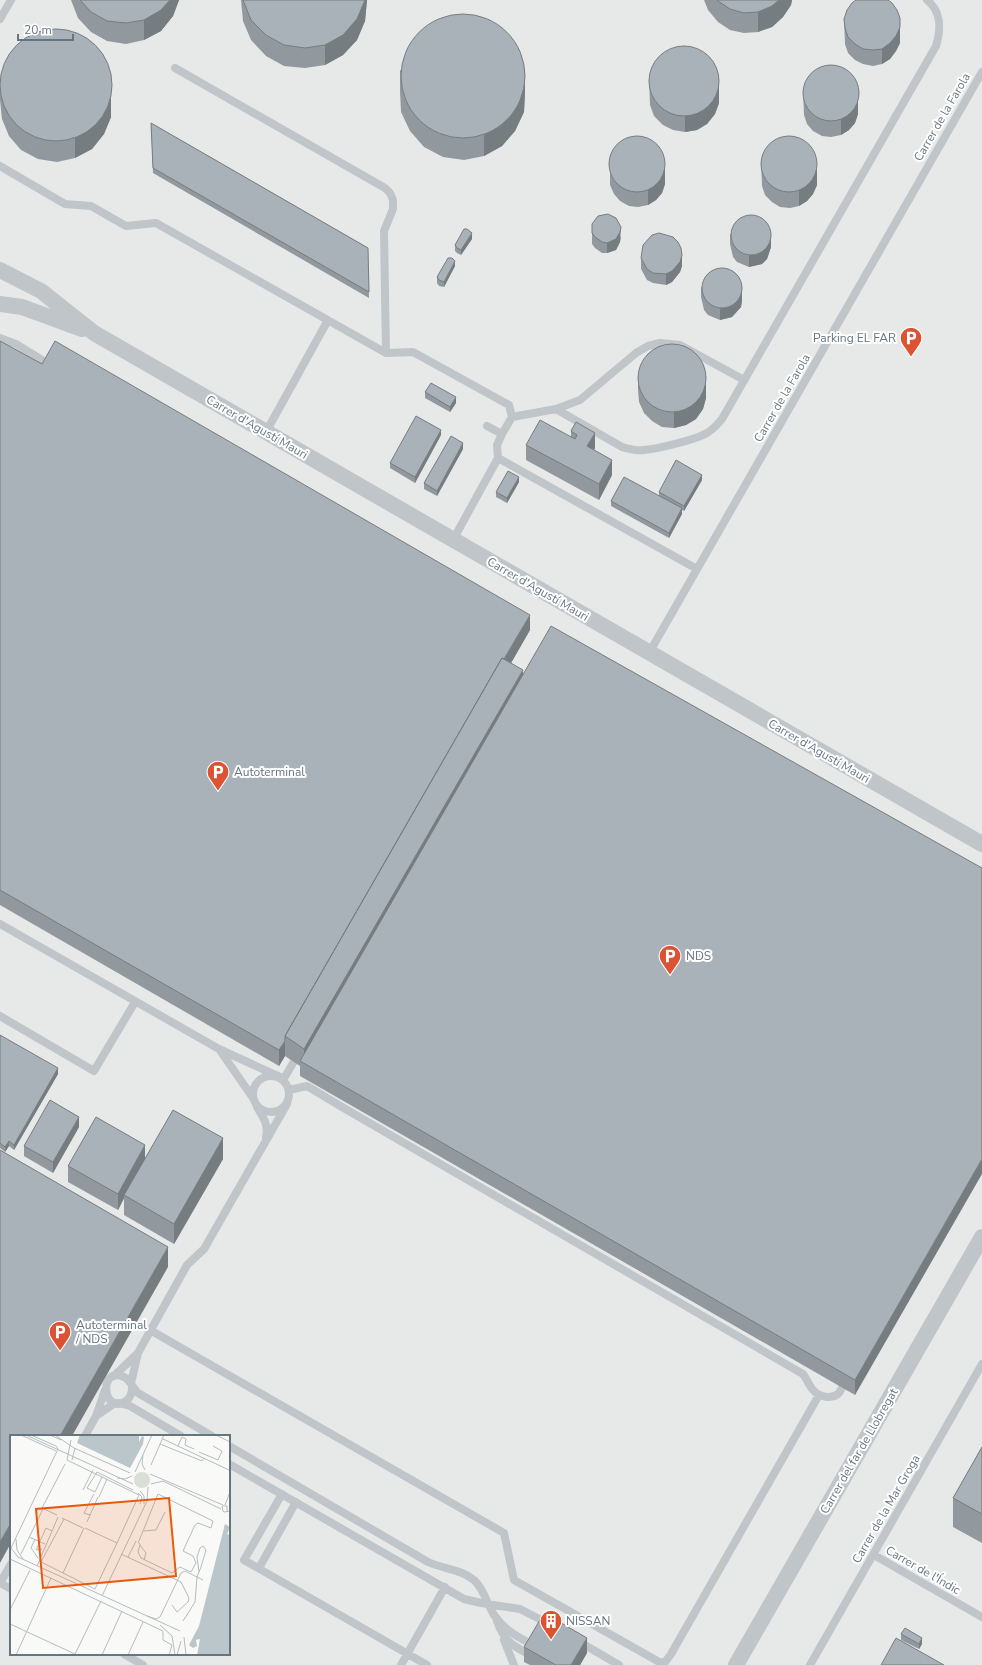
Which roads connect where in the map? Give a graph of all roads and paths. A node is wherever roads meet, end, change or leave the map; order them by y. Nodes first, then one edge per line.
1 (11, 0) edge
2 (927, 0) edge
3 (0, 19) edge
4 (175, 68) dead end
5 (982, 72) edge
6 (0, 166) edge
7 (0, 270) edge
8 (0, 304) edge
9 (328, 320) junction
10 (94, 333) junction
11 (0, 338) edge
12 (386, 353) junction
13 (50, 365) edge
14 (744, 380) junction
15 (556, 409) junction
16 (512, 417) junction
17 (487, 426) dead end
18 (266, 432) junction
19 (502, 434) junction
20 (498, 458) junction
21 (453, 540) junction
22 (697, 569) junction
23 (649, 652) junction
24 (982, 844) edge
25 (0, 924) edge
26 (136, 1002) junction
27 (0, 1016) edge
28 (303, 1045) edge
29 (219, 1050) junction
30 (282, 1078) junction
31 (289, 1090) junction
32 (255, 1101) junction
33 (287, 1104) junction
34 (265, 1141) junction
35 (982, 1237) edge
36 (150, 1330) junction
37 (138, 1353) junction
38 (982, 1364) edge
39 (850, 1374) edge
40 (114, 1376) junction
41 (131, 1385) junction
42 (105, 1390) junction
43 (819, 1395) junction
44 (117, 1403) junction
45 (96, 1416) junction
46 (86, 1435) edge
47 (179, 1435) edge
48 (210, 1435) edge
49 (230, 1447) edge
50 (230, 1465) edge
51 (282, 1494) junction
52 (296, 1502) junction
53 (874, 1555) junction
54 (10, 1566) edge
55 (259, 1568) junction
56 (0, 1583) edge
57 (10, 1588) edge
58 (445, 1588) junction
59 (489, 1604) junction
60 (494, 1614) junction
61 (982, 1617) edge
62 (554, 1627) edge
63 (502, 1635) junction
64 (567, 1635) edge
65 (533, 1645) edge
66 (408, 1654) junction
67 (528, 1654) edge
68 (126, 1655) edge
69 (143, 1665) edge
70 (401, 1665) edge
71 (427, 1665) edge
72 (514, 1665) edge
73 (619, 1665) edge
74 (736, 1665) edge
75 (810, 1665) edge

1 - 3 lane
2 - 14 lane
4 - 12 lane
5 - 22 lane, Carrer de la Farola
6 - 9 lane
7 - 10 street
8 - 10 street
9 - 12 lane
9 - 18 lane
10 - 18 street, Carrer d'Agustí Mauri
11 - 13 lane
12 - 16 lane
14 - 15 lane
14 - 15 lane
15 - 16 lane
16 - 19 lane
17 - 19 lane
18 - 21 street, Carrer d'Agustí Mauri
19 - 20 lane
20 - 21 lane
20 - 22 lane
21 - 23 street, Carrer d'Agustí Mauri
22 - 23 lane, Carrer de la Farola
23 - 24 street, Carrer d'Agustí Mauri
25 - 26 lane
26 - 27 lane
26 - 29 lane
28 - 30 lane
29 - 30 lane
29 - 32 lane
30 - 31 lane
30 - 32 lane
31 - 33 lane
31 - 43 lane
32 - 33 lane
32 - 34 lane
33 - 34 lane
34 - 36 lane
35 - 74 street, Carrer del far de Llobregat
36 - 37 lane
36 - 43 lane
37 - 40 lane
37 - 41 lane
38 - 53 lane, Carrer de la Mar Groga
39 - 43 lane
40 - 41 lane
40 - 42 lane
41 - 44 lane
41 - 48 lane
42 - 44 lane
42 - 45 lane
44 - 45 lane
44 - 47 lane
45 - 46 lane
49 - 59 lane
50 - 51 lane
51 - 52 lane
51 - 55 lane
52 - 55 lane
52 - 58 lane
53 - 61 lane, Carrer de l'Índic
53 - 75 lane, Carrer de la Mar Groga
54 - 56 lane
55 - 66 lane
56 - 57 lane
58 - 59 lane
58 - 66 lane
59 - 60 lane
59 - 62 lane
60 - 63 lane
60 - 65 lane
63 - 67 lane
63 - 72 lane
64 - 73 lane
66 - 70 lane
66 - 71 lane
68 - 69 lane

